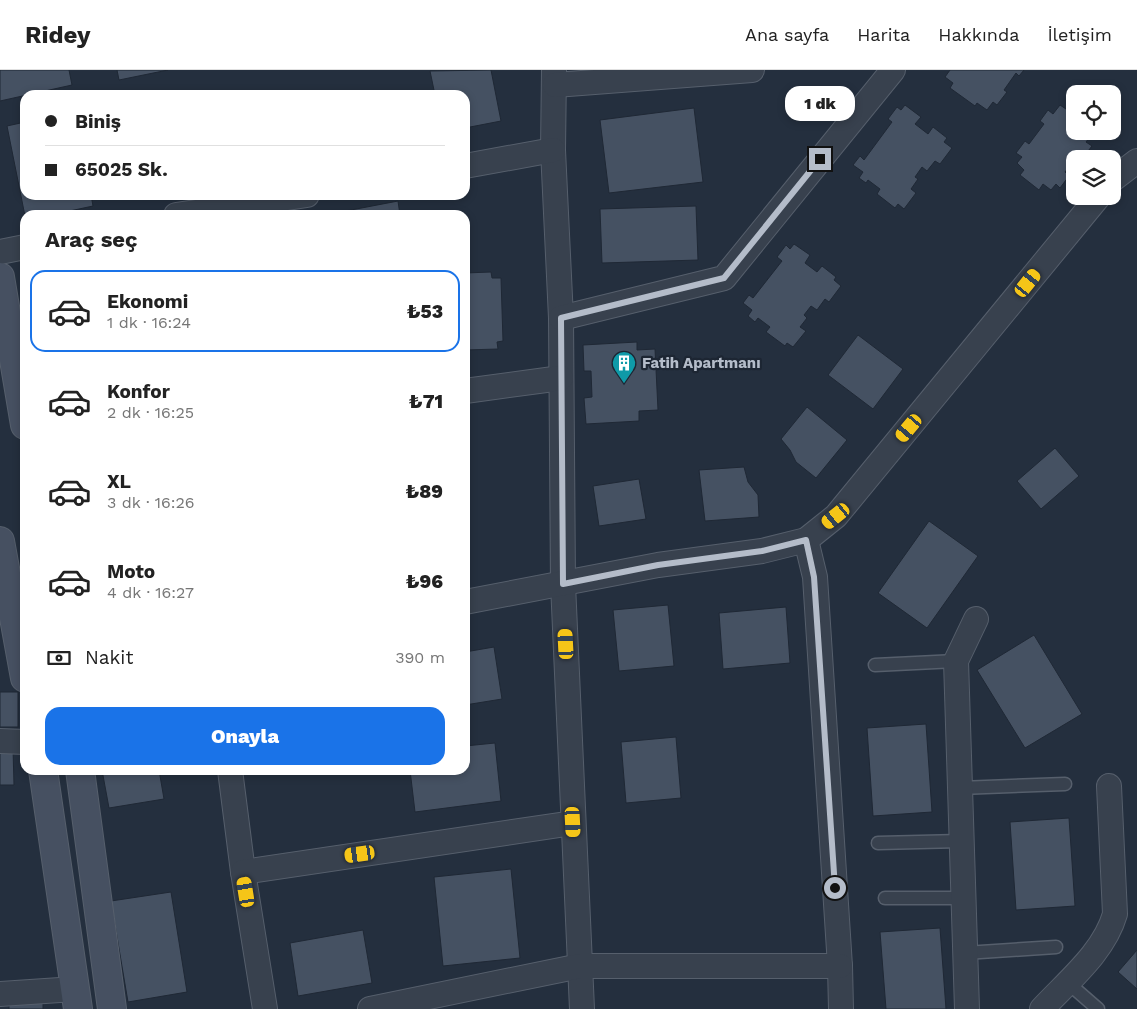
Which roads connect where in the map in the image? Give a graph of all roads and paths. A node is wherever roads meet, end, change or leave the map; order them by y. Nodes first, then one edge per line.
1 (752, 70) edge
2 (892, 70) edge
3 (554, 77) edge
4 (553, 150) junction
5 (1137, 161) edge
6 (470, 165) edge
7 (1121, 173) edge
8 (291, 200) edge
9 (1092, 205) edge
10 (259, 210) edge
11 (20, 248) edge
12 (0, 252) edge
13 (0, 277) edge
14 (561, 318) junction
15 (561, 378) junction
16 (470, 390) edge
17 (20, 395) edge
18 (806, 540) junction
19 (0, 541) edge
20 (563, 584) junction
21 (470, 601) edge
22 (976, 619) dead end
23 (8, 632) edge
24 (956, 661) junction
25 (20, 664) edge
26 (876, 665) dead end
27 (0, 741) edge
28 (20, 742) edge
29 (44, 775) edge
30 (81, 775) edge
31 (231, 775) edge
32 (1065, 784) dead end
33 (1109, 786) dead end
34 (960, 788) junction
35 (573, 822) junction
36 (962, 841) junction
37 (878, 842) dead end
38 (243, 872) junction
39 (885, 898) dead end
40 (964, 898) junction
41 (1056, 947) dead end
42 (965, 953) junction
43 (580, 966) junction
44 (840, 966) junction
45 (1067, 982) junction
46 (0, 994) edge
47 (76, 999) edge
48 (112, 1009) edge
49 (266, 1009) edge
50 (370, 1009) edge
51 (582, 1009) edge
52 (841, 1009) edge
53 (967, 1009) edge
54 (1042, 1009) edge
55 (1098, 1009) edge

1 - 3 street
2 - 14 street
3 - 4 street
4 - 6 street
4 - 14 street
5 - 7 street
8 - 10 street
9 - 18 street
11 - 12 street
13 - 17 main road
14 - 15 street
15 - 16 street
15 - 20 street
18 - 20 street
18 - 44 street
19 - 23 main road
20 - 21 street
20 - 35 street
22 - 24 street
23 - 25 main road
24 - 26 lane
24 - 34 street
27 - 28 street
29 - 47 main road
30 - 48 main road
31 - 38 street
32 - 34 lane
33 - 45 street
34 - 36 street
35 - 38 street
35 - 43 street
36 - 37 lane
36 - 40 street
38 - 49 street
39 - 40 lane
40 - 42 street
41 - 42 lane
42 - 53 street
43 - 44 street
43 - 50 street
43 - 51 street
44 - 52 street
45 - 54 street
45 - 55 lane
46 - 47 street

